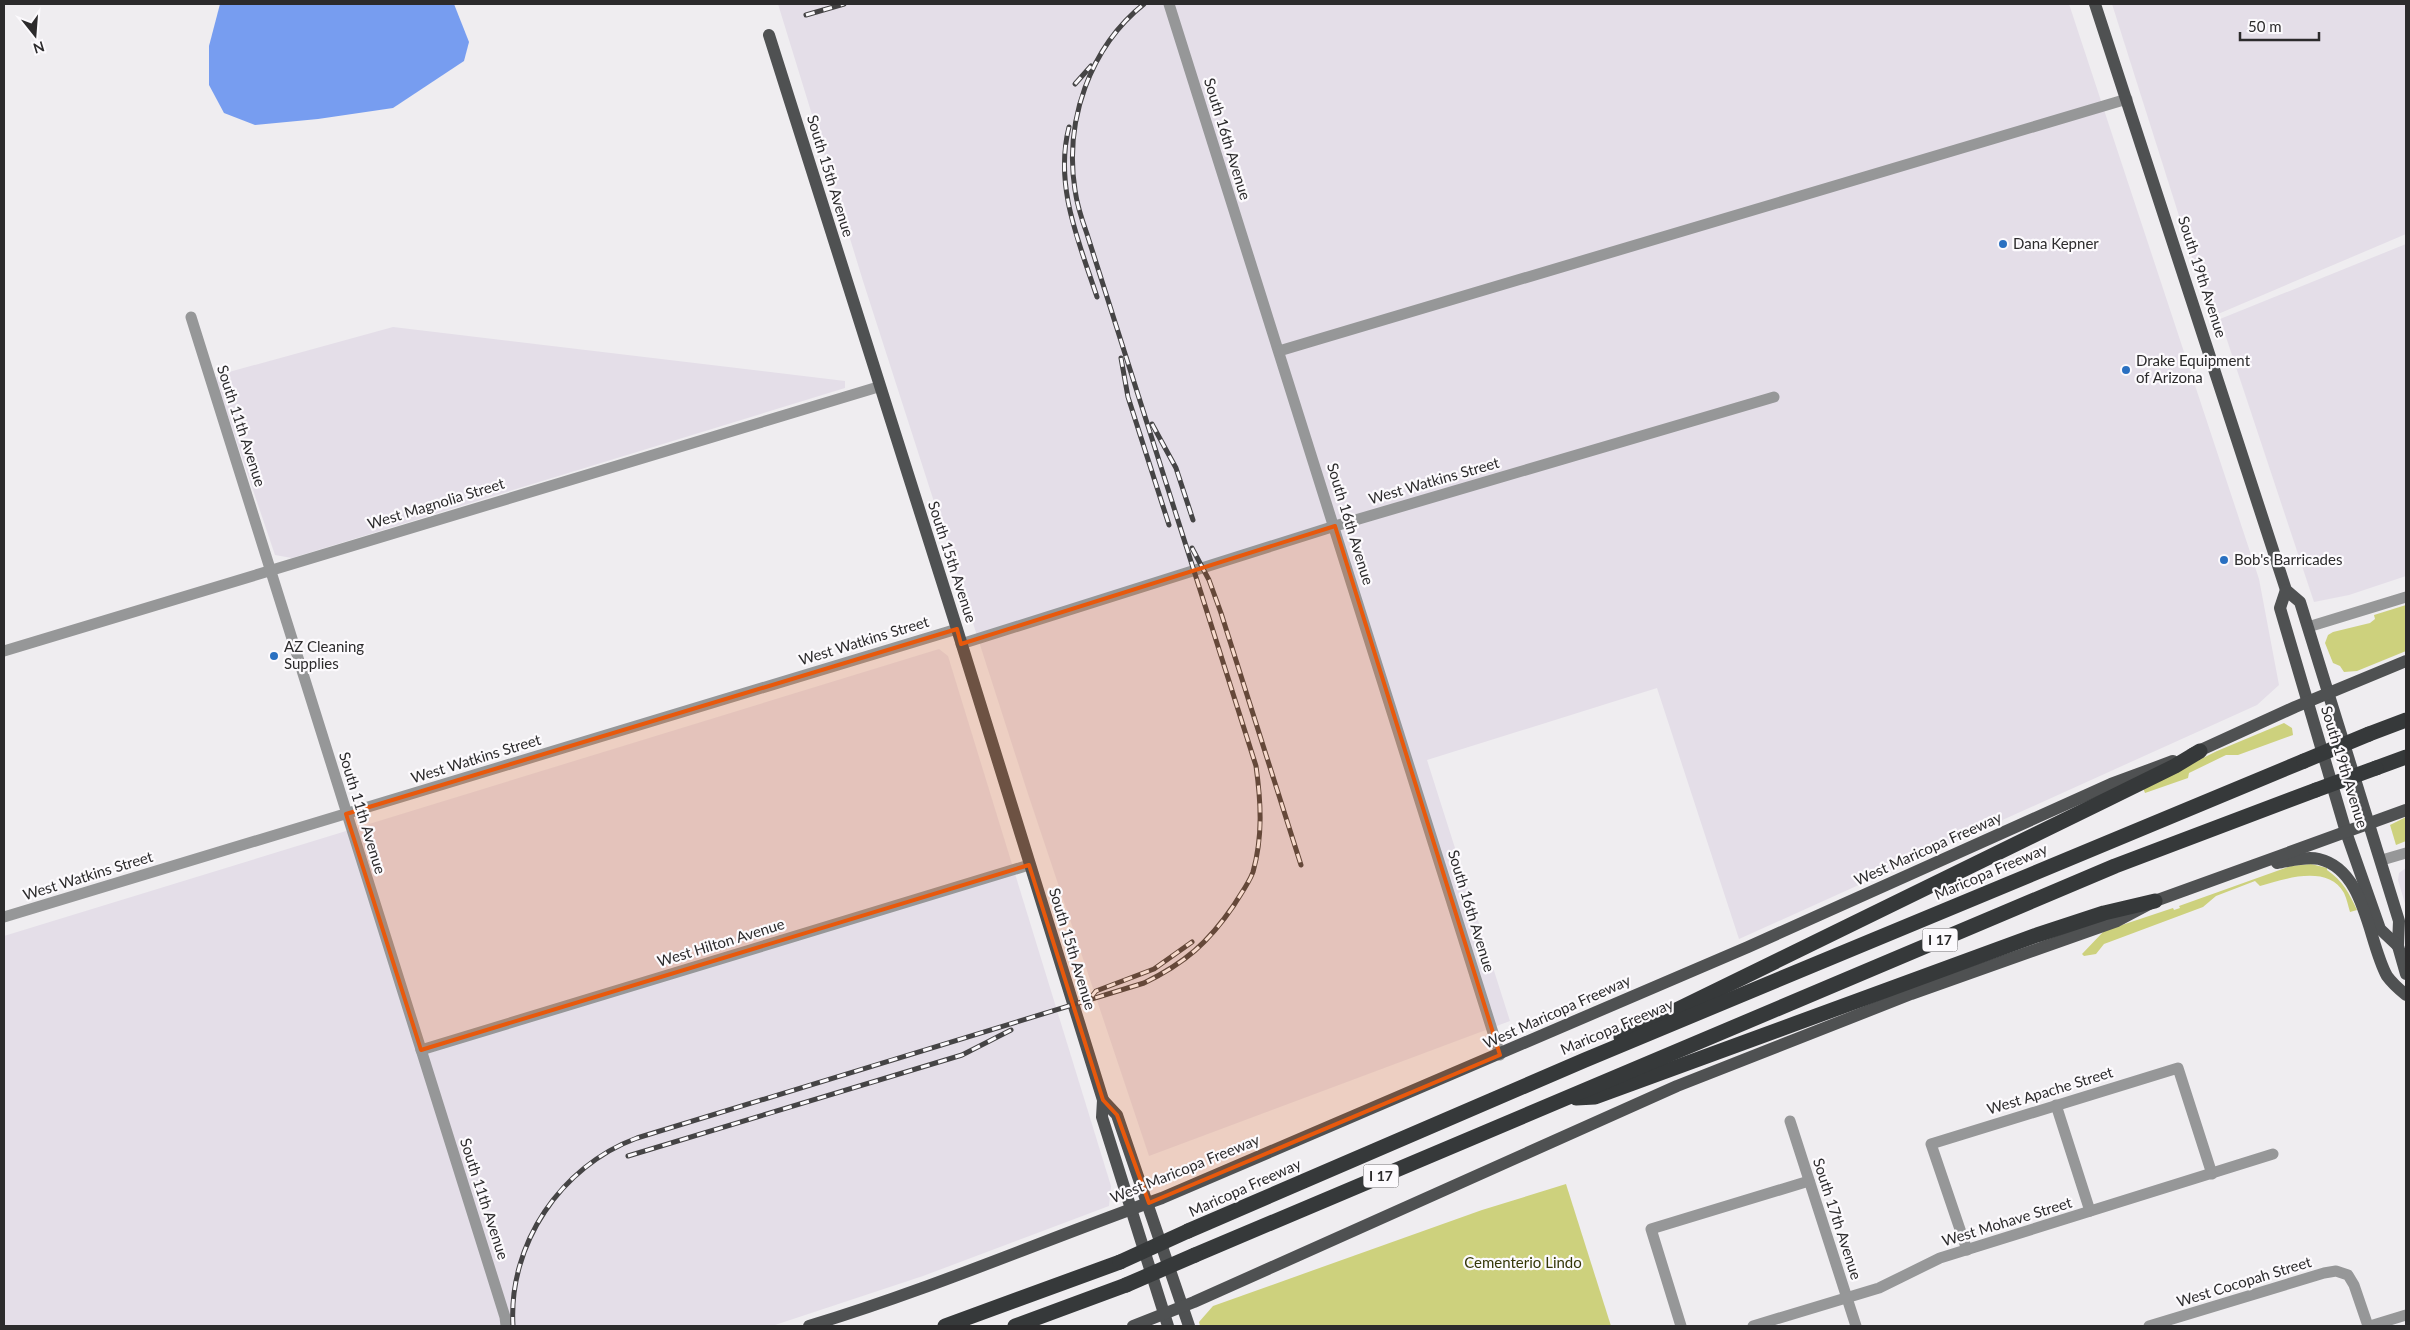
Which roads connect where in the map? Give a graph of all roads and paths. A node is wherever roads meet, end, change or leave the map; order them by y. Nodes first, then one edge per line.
1 (1169, 4) edge
2 (2095, 4) edge
3 (769, 35) dead end
4 (2127, 99) junction
5 (191, 318) dead end
6 (1279, 350) junction
7 (878, 386) junction
8 (1774, 397) dead end
9 (1335, 526) junction
10 (271, 570) junction
11 (2286, 590) junction
12 (2406, 597) edge
13 (2308, 627) junction
14 (957, 629) junction
15 (961, 644) junction
16 (4, 651) edge
17 (2406, 661) edge
18 (2329, 693) junction
19 (2308, 702) junction
20 (2406, 720) edge
21 (2200, 751) junction
22 (2406, 757) edge
23 (2406, 810) edge
24 (346, 814) junction
25 (2370, 824) junction
26 (2346, 832) junction
27 (2406, 853) edge
28 (2382, 860) junction
29 (1029, 865) junction
30 (2257, 865) junction
31 (2155, 901) junction
32 (4, 917) edge
33 (2398, 946) junction
34 (2406, 974) edge
35 (2406, 995) edge
36 (421, 1050) junction
37 (1500, 1055) junction
38 (1585, 1060) junction
39 (1567, 1098) junction
40 (1103, 1100) junction
41 (2056, 1106) junction
42 (1790, 1121) dead end
43 (2273, 1154) dead end
44 (2212, 1174) junction
45 (1809, 1181) junction
46 (1149, 1203) junction
47 (1130, 1209) junction
48 (2090, 1211) junction
49 (1967, 1250) junction
50 (1847, 1298) junction
51 (1184, 1306) junction
52 (2406, 1315) edge
53 (1166, 1320) edge
54 (508, 1323) edge
55 (809, 1326) edge
56 (945, 1326) edge
57 (1016, 1326) edge
58 (1133, 1326) edge
59 (1189, 1326) edge
60 (1681, 1326) edge
61 (1753, 1326) edge
62 (1856, 1326) edge
63 (2149, 1326) edge
64 (2369, 1326) edge

1 - 6 street, South 16th Avenue
2 - 4 main road, South 19th Avenue
3 - 7 main road, South 15th Avenue
4 - 6 street
4 - 11 main road, South 19th Avenue
5 - 10 street, South 11th Avenue
6 - 9 street, South 16th Avenue
7 - 10 street, West Magnolia Street
7 - 14 main road, South 15th Avenue
8 - 9 street, West Watkins Street
9 - 15 street, West Watkins Street
9 - 37 street, South 16th Avenue
10 - 16 street, West Magnolia Street
10 - 24 street, South 11th Avenue
11 - 13 main road, South 19th Avenue
11 - 19 main road, South 19th Avenue
12 - 13 street
13 - 18 main road, South 19th Avenue
14 - 15 main road, South 15th Avenue
14 - 24 street, West Watkins Street
15 - 29 main road, South 15th Avenue
17 - 18 main road, West Maricopa Freeway
18 - 19 main road, West Maricopa Freeway
18 - 25 main road, South 19th Avenue
19 - 21 main road, West Maricopa Freeway
19 - 26 main road, South 19th Avenue
20 - 38 highway, Maricopa Freeway / I 17, bridge
21 - 37 main road, West Maricopa Freeway
21 - 38 highway
22 - 39 highway, I 17, bridge
23 - 25 main road
24 - 32 street, West Watkins Street
24 - 36 street, South 11th Avenue
25 - 26 main road
25 - 28 main road, South 19th Avenue
26 - 30 main road
26 - 33 main road, South 19th Avenue
27 - 28 street
28 - 33 main road, South 19th Avenue
29 - 36 street, West Hilton Avenue
29 - 40 main road, South 15th Avenue
30 - 31 main road
30 - 35 main road
31 - 39 highway
31 - 51 main road
33 - 34 main road, South 19th Avenue
36 - 54 street, South 11th Avenue
37 - 46 main road, West Maricopa Freeway
38 - 56 highway, Maricopa Freeway / I 17, bridge
39 - 57 highway, I 17, bridge
40 - 46 main road, South 15th Avenue
40 - 47 main road, South 15th Avenue
41 - 44 street, West Apache Street
41 - 48 street
41 - 49 street, West Apache Street
42 - 45 street, South 17th Avenue
43 - 44 street, West Mohave Street
44 - 48 street, West Mohave Street
45 - 50 street, South 17th Avenue
45 - 60 street
46 - 47 main road, West Maricopa Freeway
46 - 51 main road, South 15th Avenue
47 - 53 main road, South 15th Avenue
47 - 55 main road, West Maricopa Freeway
48 - 49 street, West Mohave Street
49 - 50 street, West Mohave Street
50 - 61 street, West Mohave Street
50 - 62 street, South 17th Avenue
51 - 53 main road
51 - 59 main road, South 15th Avenue
52 - 64 street
53 - 58 main road
63 - 64 street, West Cocopah Street

